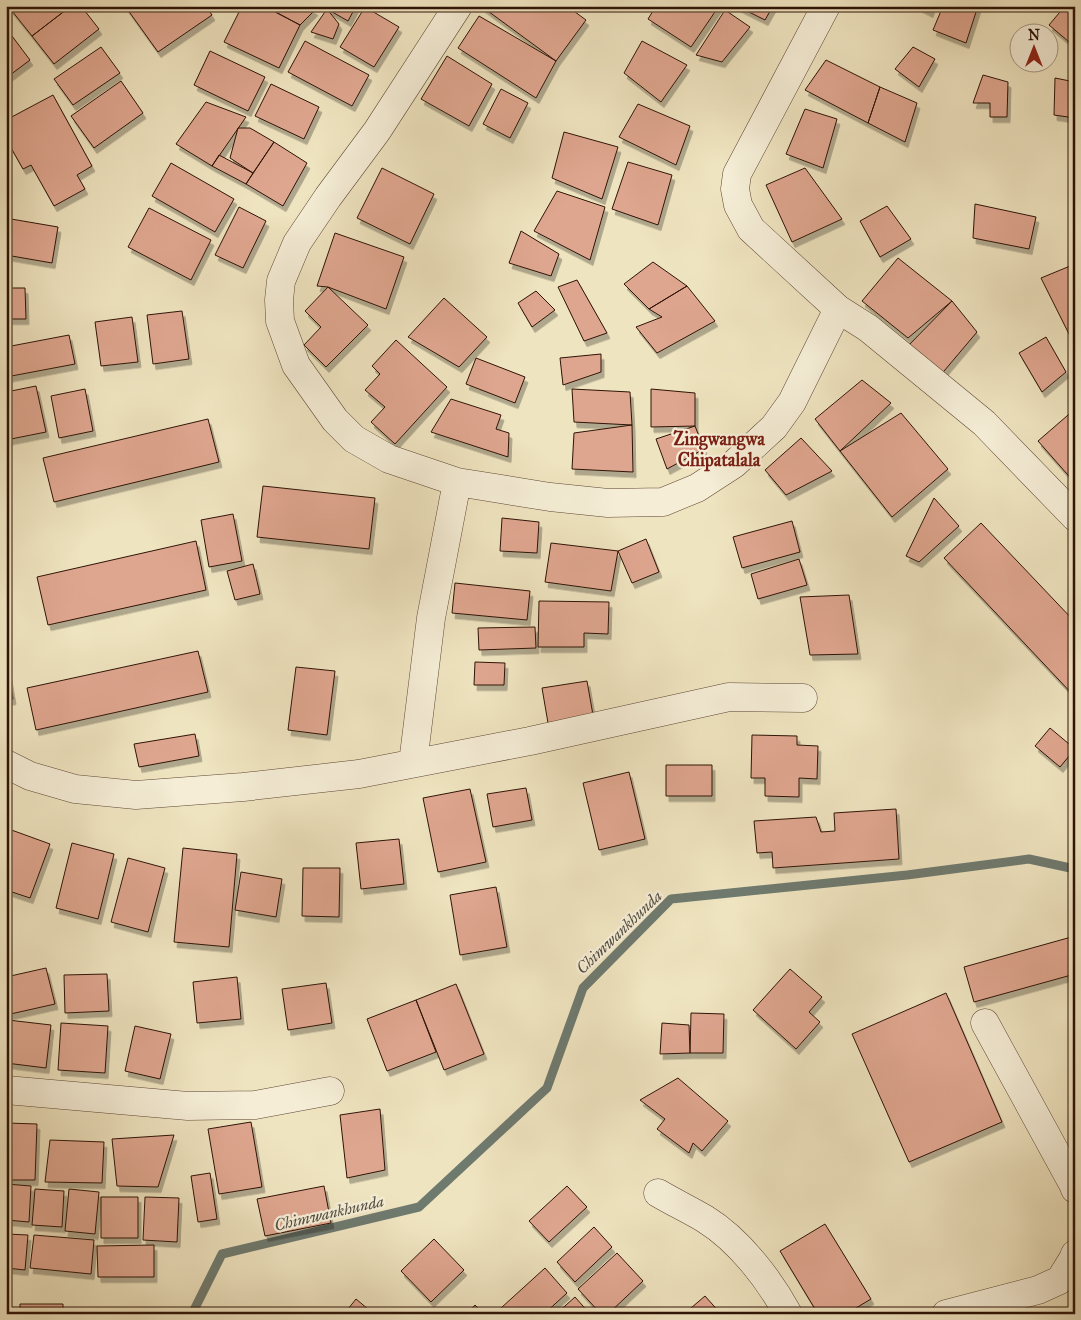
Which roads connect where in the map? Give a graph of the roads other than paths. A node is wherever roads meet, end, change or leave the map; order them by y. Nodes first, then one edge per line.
1 (458, 6) edge
2 (826, 6) edge
3 (838, 309) junction
4 (457, 482) junction
5 (1075, 517) edge
6 (803, 698) dead end
7 (413, 763) junction
8 (6, 764) edge
9 (985, 1023) dead end
10 (6, 1090) edge
11 (330, 1091) dead end
12 (1075, 1189) edge
13 (658, 1193) dead end
14 (1073, 1261) edge
15 (788, 1314) edge
16 (946, 1314) edge

1 - 4 street
2 - 3 street
3 - 4 street
3 - 5 street
4 - 7 street
6 - 7 street
7 - 8 street
9 - 12 street
10 - 11 street
13 - 15 street
14 - 16 street

